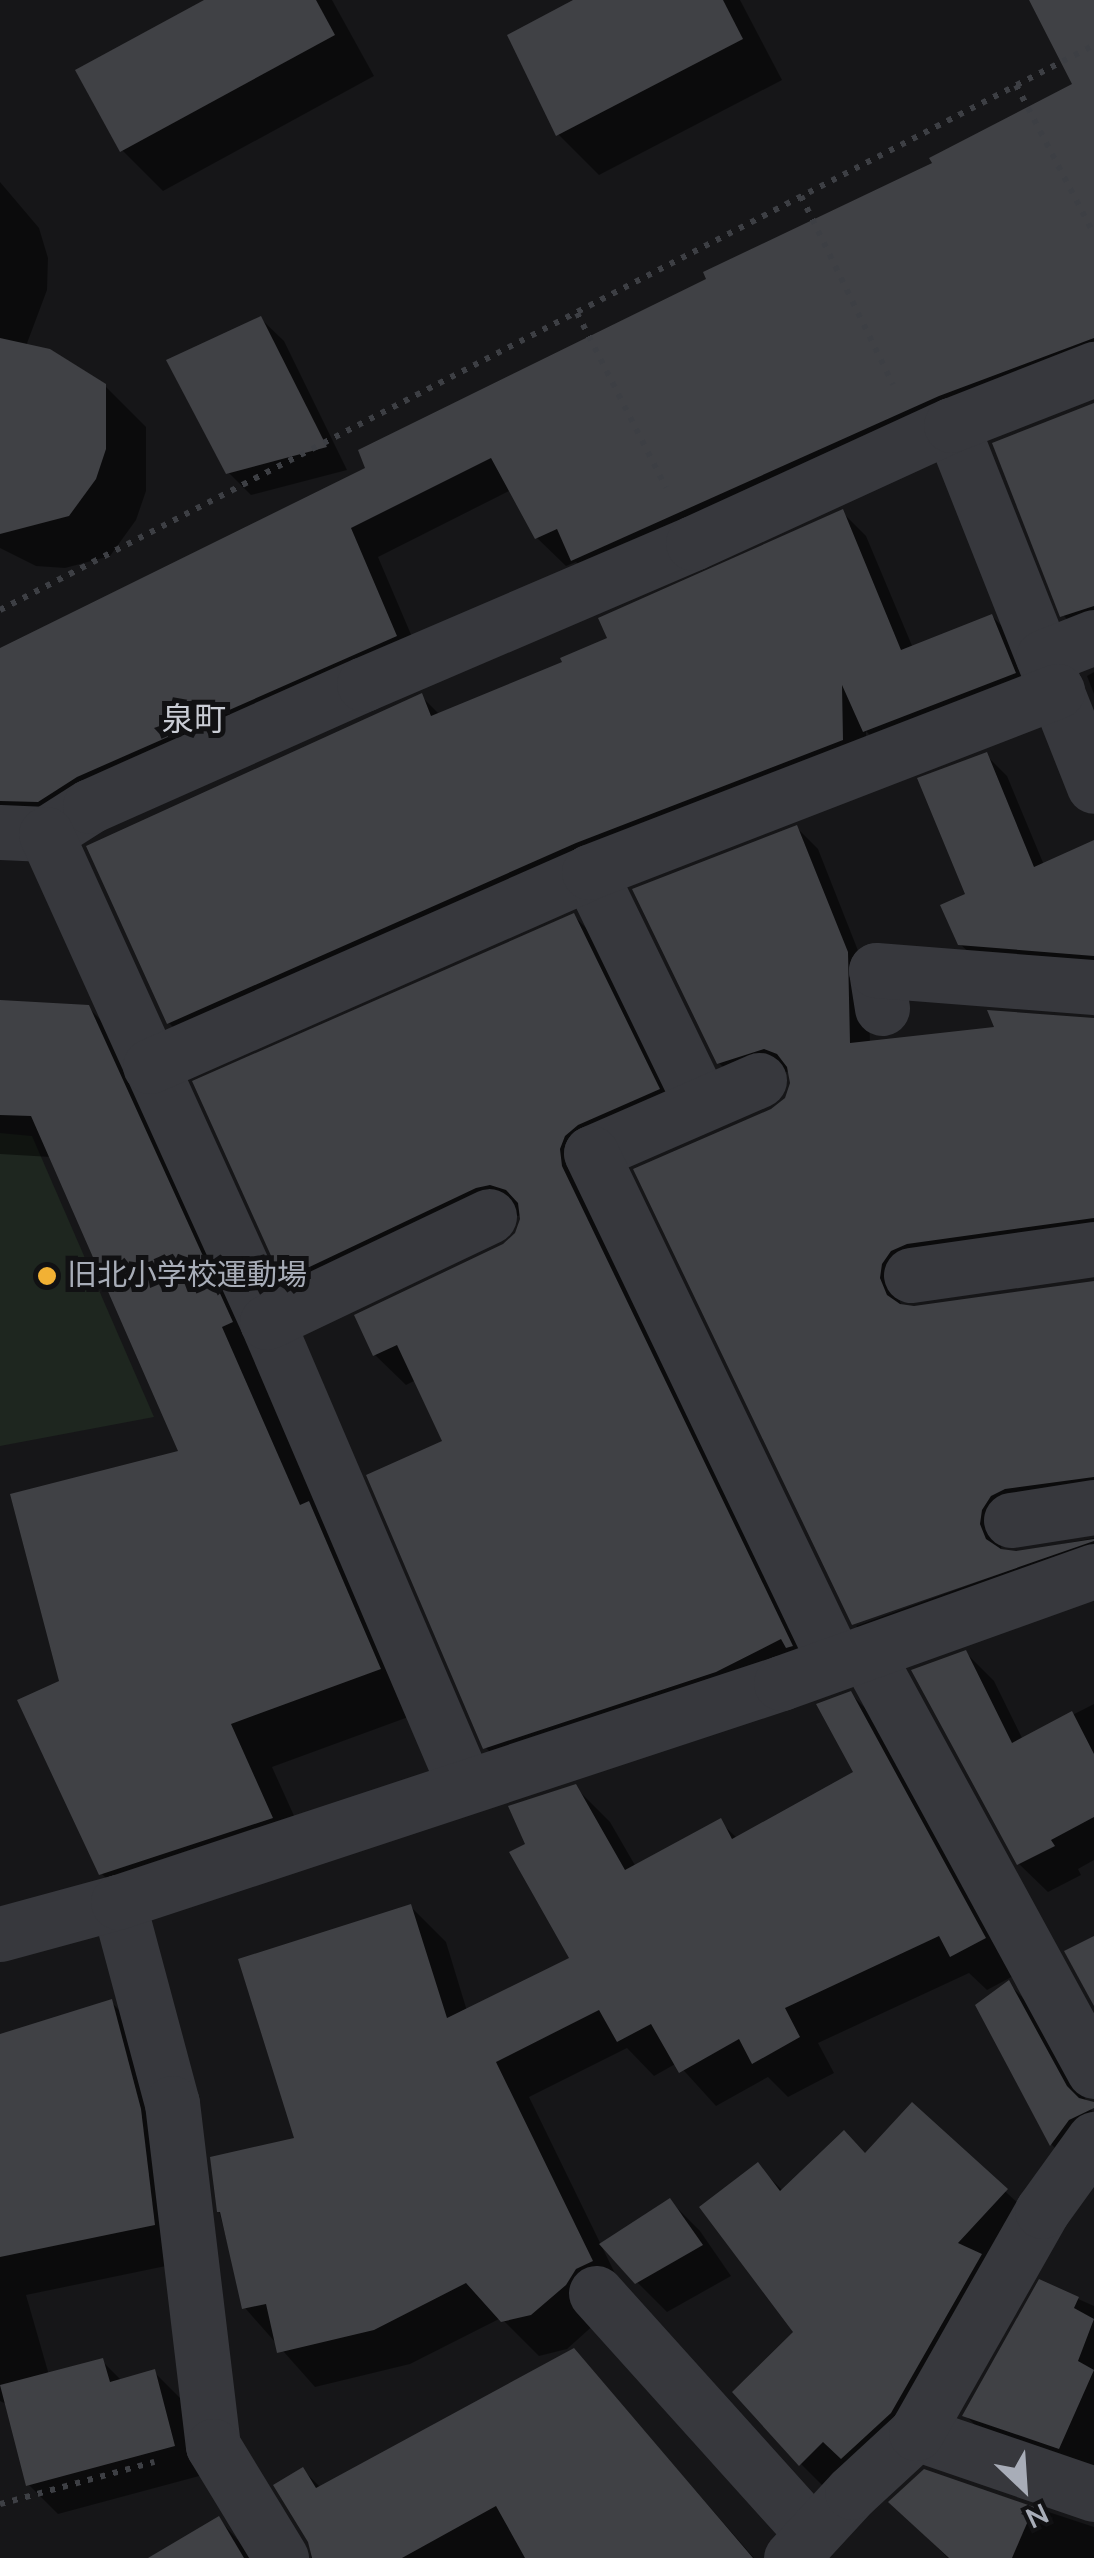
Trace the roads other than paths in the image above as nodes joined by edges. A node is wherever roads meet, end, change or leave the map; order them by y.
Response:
1 (1094, 369) edge
2 (936, 432) junction
3 (1094, 636) edge
4 (1050, 674) junction
5 (1094, 786) edge
6 (23, 833) edge
7 (589, 872) junction
8 (877, 973) dead end
9 (1094, 987) edge
10 (150, 1066) junction
11 (759, 1080) dead end
12 (700, 1103) junction
13 (490, 1216) dead end
14 (1094, 1249) edge
15 (911, 1275) dead end
16 (268, 1322) junction
17 (1094, 1507) edge
18 (1010, 1520) dead end
19 (1094, 1571) edge
20 (851, 1657) junction
21 (464, 1786) junction
22 (118, 1902) junction
23 (0, 1934) edge
24 (1094, 2071) edge
25 (1094, 2139) edge
26 (596, 2293) dead end
27 (916, 2434) junction
28 (1094, 2494) edge
29 (802, 2546) edge
30 (280, 2558) edge

1 - 2 street
2 - 4 street
2 - 6 street
3 - 4 street
4 - 5 street
4 - 7 street
6 - 10 street
7 - 10 street
7 - 12 street
8 - 9 street
10 - 16 street
11 - 12 street
12 - 20 street
13 - 16 street
14 - 15 street
16 - 21 street
17 - 18 street
19 - 20 street
20 - 21 street
20 - 24 street
21 - 22 street
22 - 23 street
22 - 30 street
25 - 27 street
26 - 29 street
27 - 28 street
27 - 29 street

